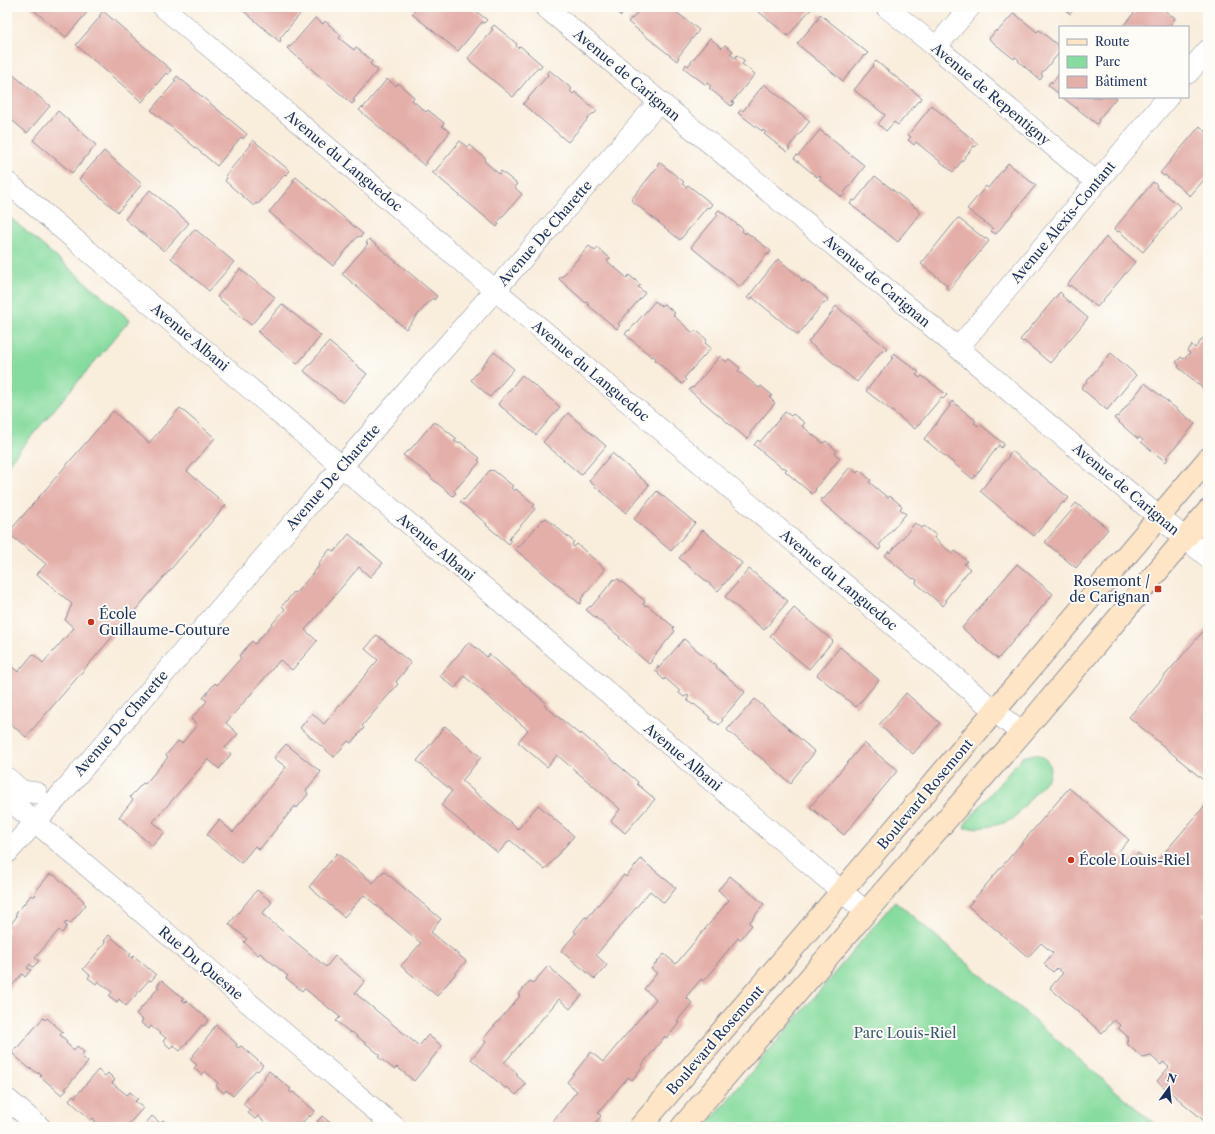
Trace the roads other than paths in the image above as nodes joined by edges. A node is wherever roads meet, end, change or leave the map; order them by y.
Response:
1 (163, 7) edge
2 (544, 7) edge
3 (886, 7) edge
4 (970, 7) edge
5 (936, 48) junction
6 (1208, 50) edge
7 (1189, 72) edge
8 (1167, 98) edge
9 (659, 102) junction
10 (7, 182) edge
11 (1096, 182) junction
12 (495, 290) junction
13 (958, 348) junction
14 (1208, 460) edge
15 (342, 466) junction
16 (1208, 511) edge
17 (1160, 517) junction
18 (1185, 538) junction
19 (1208, 557) edge
20 (995, 712) junction
21 (1021, 734) junction
22 (7, 778) edge
23 (38, 793) dead end
24 (7, 798) edge
25 (35, 822) junction
26 (7, 854) edge
27 (842, 892) junction
28 (866, 912) junction
29 (7, 1099) edge
30 (40, 1127) edge
31 (395, 1127) edge
32 (640, 1127) edge
33 (682, 1127) edge

1 - 12 street, Avenue du Languedoc
2 - 9 street, Avenue de Carignan
3 - 5 street, Avenue de Repentigny
4 - 5 street
5 - 11 street, Avenue de Repentigny
6 - 7 street
8 - 11 street, Avenue Alexis-Contant
9 - 12 street, Avenue De Charette
9 - 13 street, Avenue de Carignan
10 - 15 street, Avenue Albani
11 - 13 street, Avenue Alexis-Contant
12 - 15 street, Avenue De Charette
12 - 20 street, Avenue du Languedoc
13 - 17 street, Avenue de Carignan
14 - 17 main road, Boulevard Rosemont
15 - 25 street, Avenue De Charette
15 - 27 street, Avenue Albani
16 - 18 main road
17 - 18 street, Avenue de Carignan
17 - 20 main road, Boulevard Rosemont
18 - 19 street, Avenue de Carignan
18 - 21 main road
20 - 21 street, Avenue du Languedoc
20 - 27 main road, Boulevard Rosemont
21 - 28 main road
22 - 23 street
24 - 25 street, Rue Du Quesne
25 - 26 street, Avenue De Charette
25 - 31 street, Rue Du Quesne
27 - 28 street, Avenue Albani
27 - 32 main road, Boulevard Rosemont
28 - 33 main road
29 - 30 street

